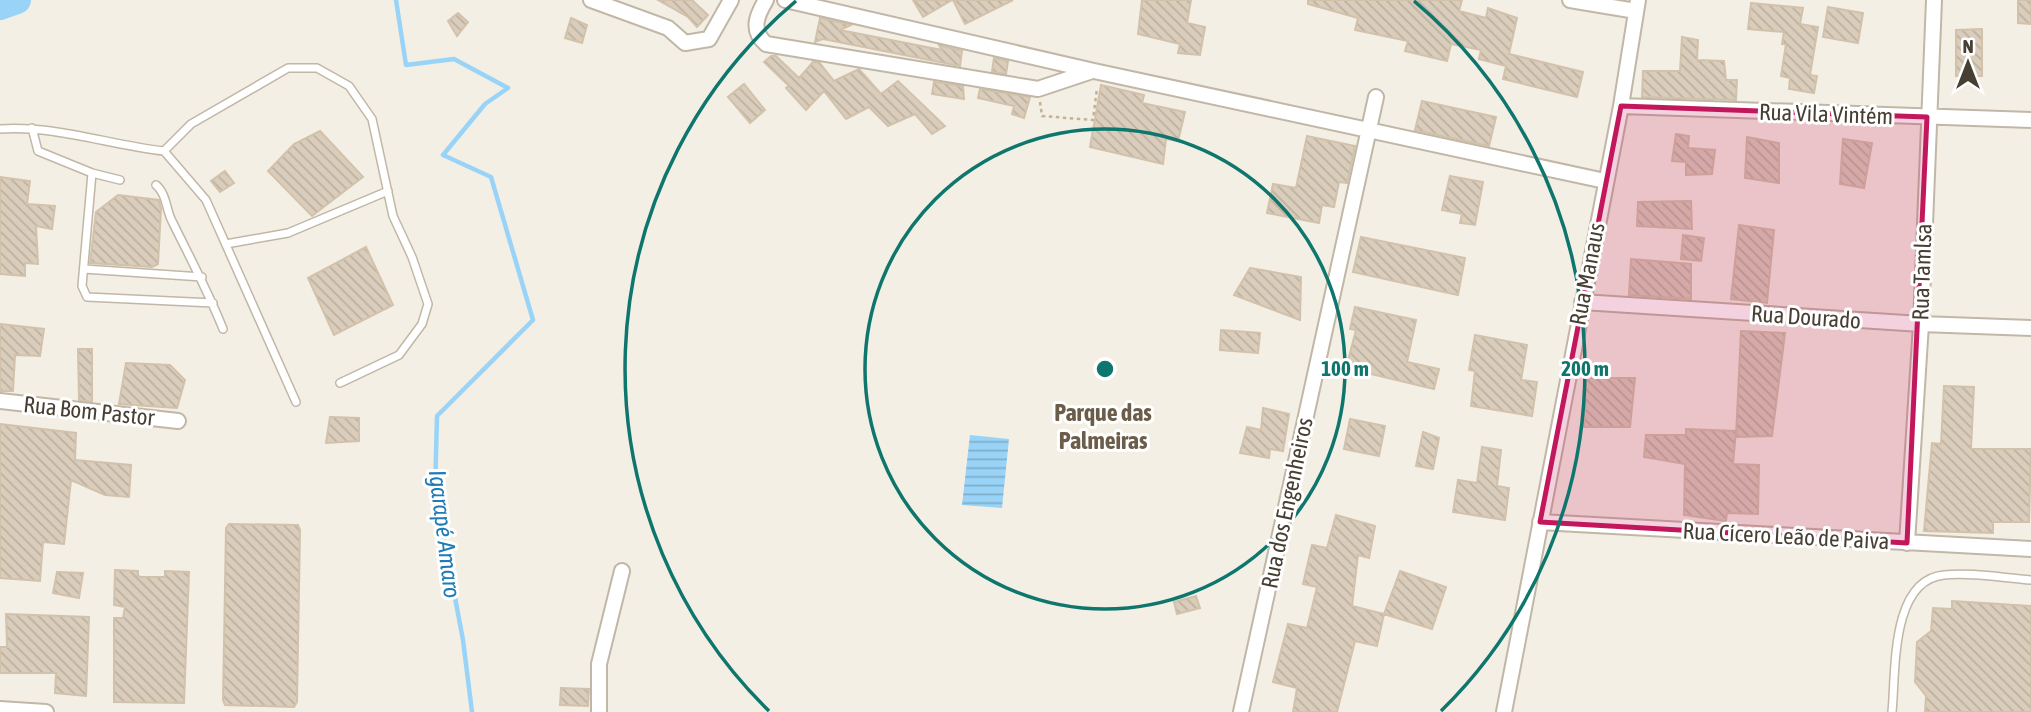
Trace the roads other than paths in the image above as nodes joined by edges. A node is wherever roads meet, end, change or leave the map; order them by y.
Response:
1 (591, 0) edge
2 (731, 0) edge
3 (766, 0) edge
4 (785, 0) edge
5 (1570, 0) edge
6 (1934, 0) edge
7 (1637, 5) edge
8 (1094, 71) junction
9 (1376, 97) dead end
10 (1621, 106) junction
11 (1927, 117) junction
12 (2031, 120) edge
13 (0, 128) edge
14 (32, 128) junction
15 (1368, 131) junction
16 (164, 151) junction
17 (92, 173) junction
18 (120, 180) dead end
19 (1605, 181) junction
20 (156, 185) dead end
21 (387, 191) junction
22 (226, 244) junction
23 (83, 269) junction
24 (202, 277) junction
25 (1582, 302) junction
26 (213, 303) junction
27 (1921, 324) junction
28 (2031, 328) edge
29 (223, 329) dead end
30 (340, 383) dead end
31 (0, 401) edge
32 (296, 402) dead end
33 (178, 421) dead end
34 (1540, 523) junction
35 (1907, 543) junction
36 (2031, 549) edge
37 (622, 571) dead end
38 (2031, 580) edge
39 (0, 709) edge
40 (46, 712) edge
41 (599, 712) edge
42 (1241, 712) edge
43 (1504, 712) edge
44 (1892, 712) edge

1 - 2 street
3 - 8 street
4 - 8 street
5 - 7 street
6 - 11 street, Rua Tamlsa
7 - 10 street, Rua Manaus
8 - 15 street
9 - 15 street, Rua dos Engenheiros
10 - 11 street, Rua Vila Vintém
10 - 19 street, Rua Manaus
11 - 12 street, Rua Vila Vintém
11 - 27 street, Rua Tamlsa
13 - 14 lane
14 - 16 lane
14 - 17 lane
15 - 19 street
15 - 42 street, Rua dos Engenheiros
16 - 21 lane
16 - 22 lane
17 - 18 lane
17 - 23 lane
19 - 25 street, Rua Manaus
20 - 24 lane
21 - 22 lane
21 - 30 lane
22 - 32 lane
23 - 24 lane
23 - 26 lane
24 - 26 lane
25 - 27 street, Rua Dourado
25 - 34 street, Rua Manaus
26 - 29 lane
27 - 28 street, Rua Dourado
27 - 35 street, Rua Tamlsa
31 - 33 street, Rua Bom Pastor
34 - 35 street, Rua Cícero Leão de Paiva
34 - 43 street, Rua Manaus
35 - 36 street, Rua Cícero Leão de Paiva
37 - 41 street
38 - 44 lane
39 - 40 street

